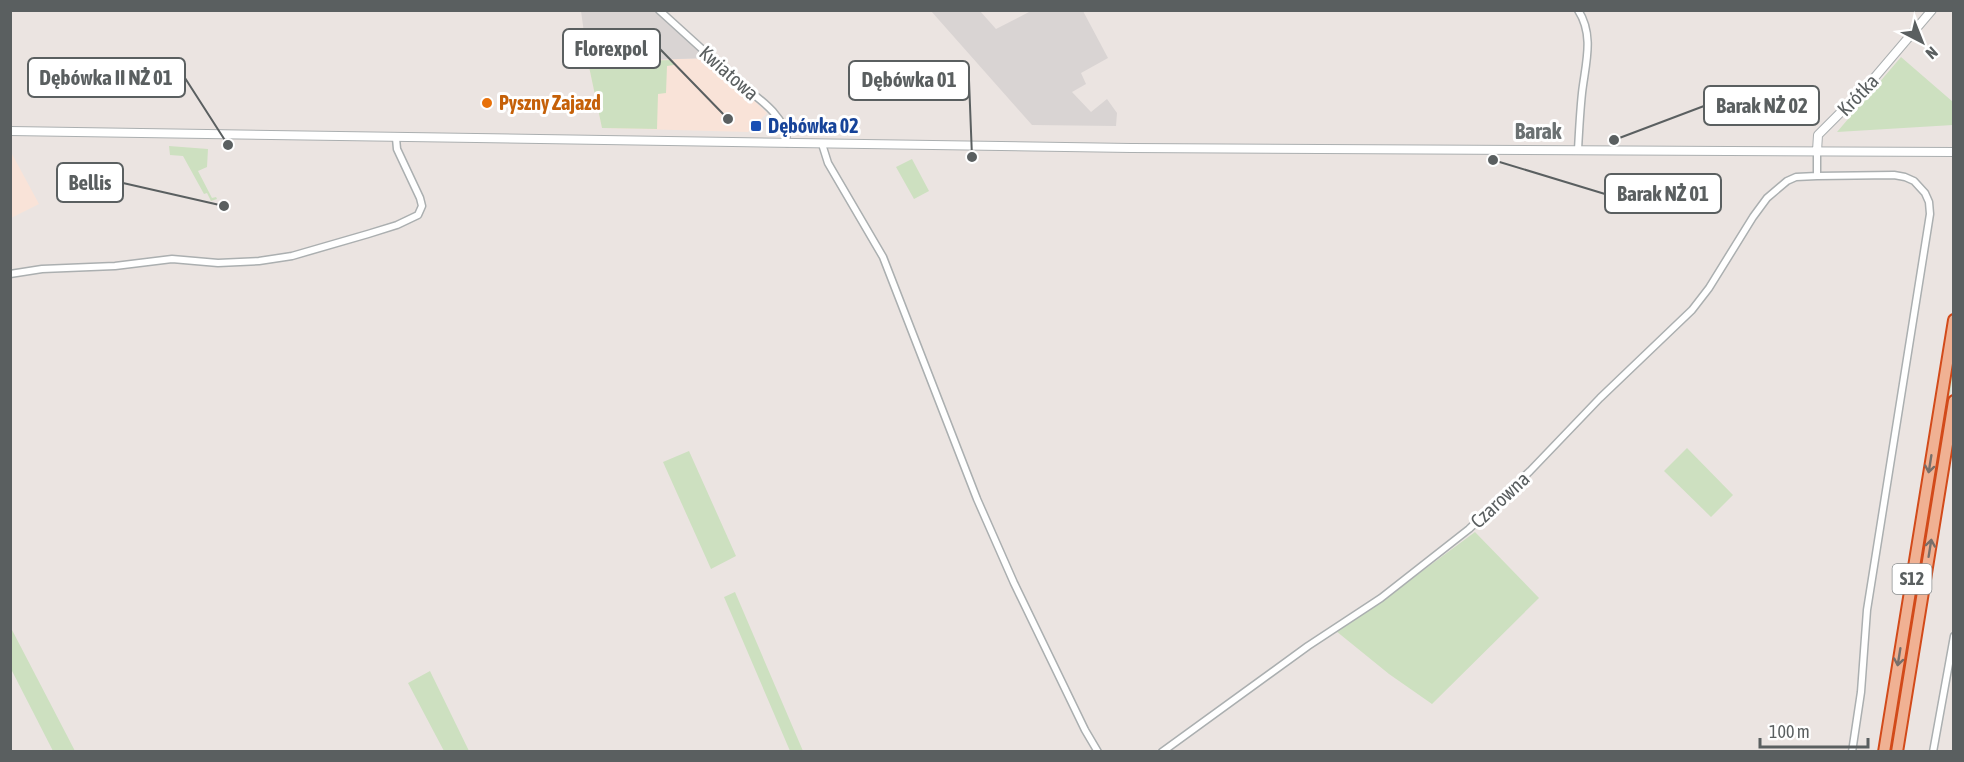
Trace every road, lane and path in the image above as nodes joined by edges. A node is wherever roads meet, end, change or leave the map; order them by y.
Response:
1 (658, 10) edge
2 (1578, 10) edge
3 (1931, 12) edge
4 (10, 131) edge
5 (396, 138) junction
6 (787, 143) junction
7 (822, 144) junction
8 (1578, 150) junction
9 (1817, 151) junction
10 (1953, 152) edge
11 (1817, 176) junction
12 (10, 274) edge
13 (1953, 320) edge
14 (1953, 401) edge
15 (1953, 636) edge
16 (1098, 752) edge
17 (1162, 752) edge
18 (1852, 752) edge
19 (1884, 752) edge
20 (1897, 752) edge
21 (1933, 752) edge

1 - 6 street, Kwiatowa
2 - 8 street
3 - 9 street, Krótka
4 - 5 street
5 - 6 street
5 - 12 street
6 - 7 street
7 - 8 street
7 - 16 street
8 - 9 street
9 - 10 street
9 - 11 street
11 - 17 street, Czarowna
11 - 18 street
13 -> 19 highway, S12
20 -> 14 highway, S12
15 - 21 street

